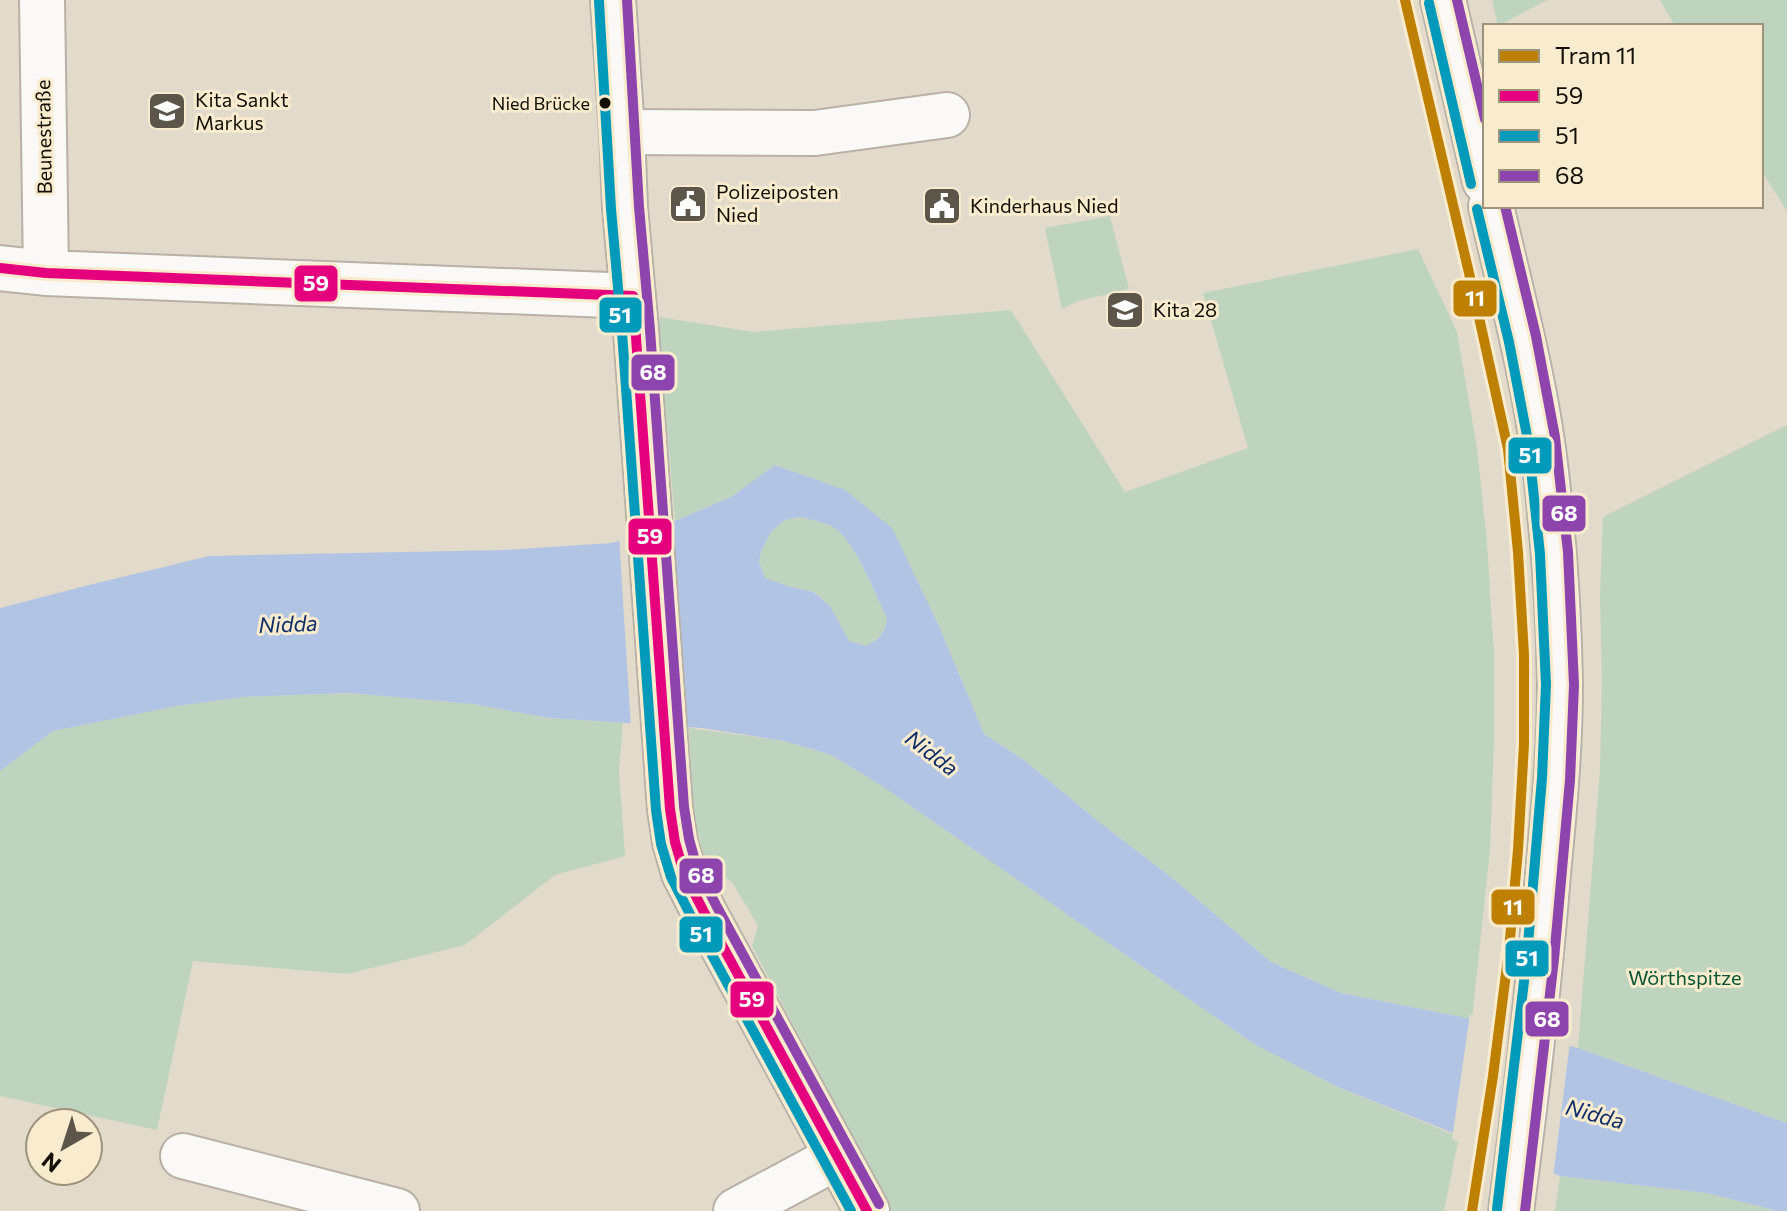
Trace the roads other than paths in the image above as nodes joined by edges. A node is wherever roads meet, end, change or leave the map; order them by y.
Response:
1 (42, 0) edge
2 (613, 0) edge
3 (1443, 0) edge
4 (947, 115) dead end
5 (622, 132) junction
6 (1483, 172) edge
7 (1491, 208) edge
8 (0, 268) edge
9 (46, 273) junction
10 (635, 314) junction
11 (183, 1156) dead end
12 (837, 1157) junction
13 (397, 1211) edge
14 (736, 1211) edge
15 (867, 1211) edge
16 (1511, 1211) edge

1 - 9 main road, Beunestraße
2 - 5 main road
3 - 6 main road
4 - 5 main road
5 - 10 main road
7 - 16 main road
8 - 9 main road
9 - 10 main road
10 - 12 main road
11 - 13 main road
12 - 14 main road
12 - 15 main road

